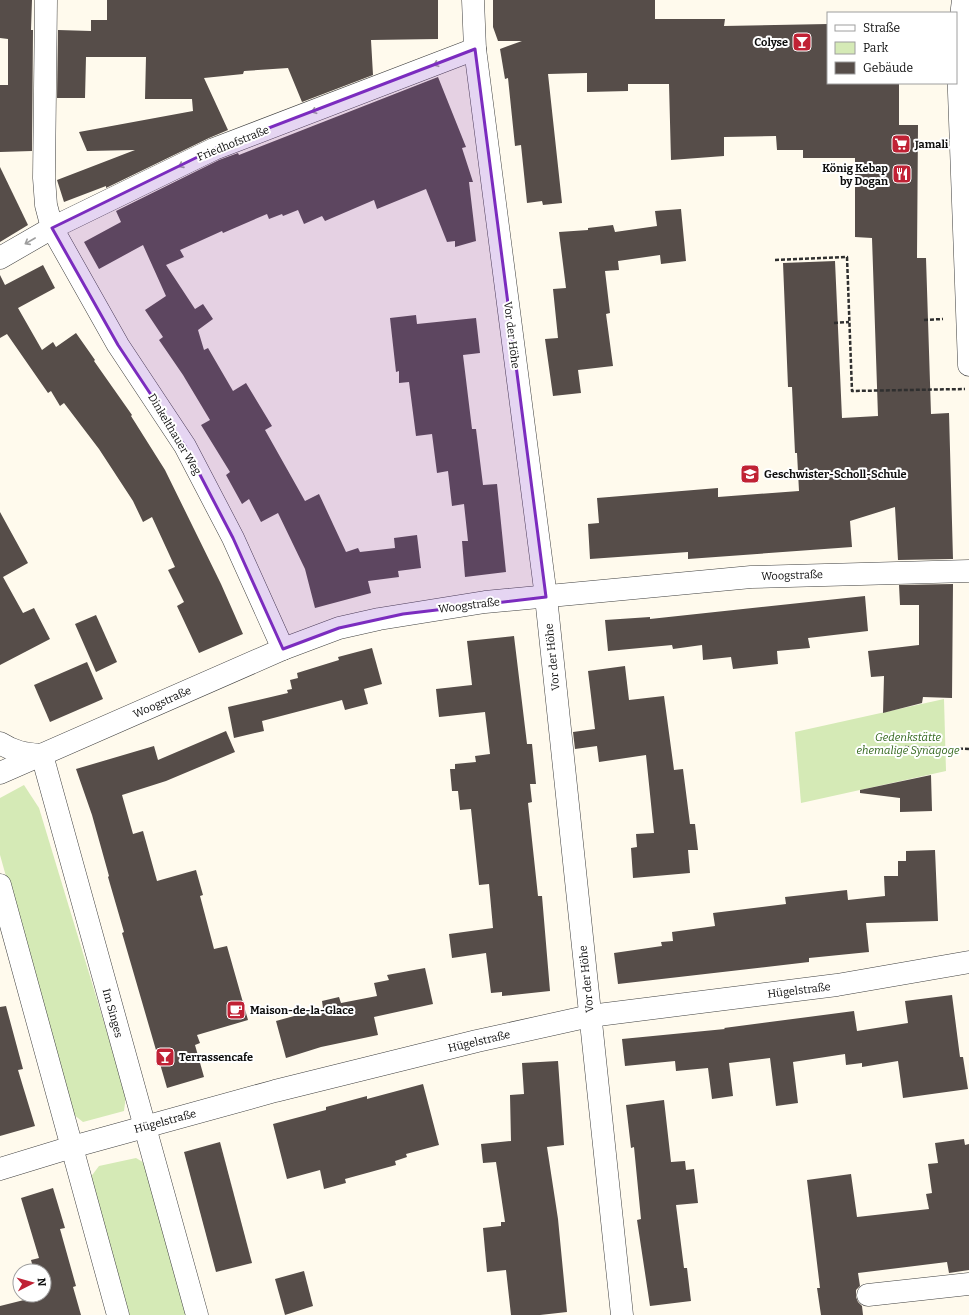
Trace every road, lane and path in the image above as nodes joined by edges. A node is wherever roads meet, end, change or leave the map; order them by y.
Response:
1 (46, 0) edge
2 (473, 0) edge
3 (963, 0) edge
4 (475, 49) junction
5 (52, 228) junction
6 (0, 258) edge
7 (775, 260) dead end
8 (849, 322) junction
9 (834, 323) dead end
10 (969, 365) edge
11 (969, 389) edge
12 (969, 571) edge
13 (546, 597) junction
14 (283, 649) junction
15 (0, 743) edge
16 (905, 747) dead end
17 (969, 749) edge
18 (42, 755) junction
19 (0, 772) edge
20 (0, 885) edge
21 (969, 962) edge
22 (590, 1016) junction
23 (145, 1126) junction
24 (72, 1147) junction
25 (0, 1169) edge
26 (969, 1284) edge
27 (868, 1295) dead end
28 (118, 1315) edge
29 (197, 1315) edge
30 (622, 1315) edge

1 - 5 street, Dinkelthauer Weg
2 - 4 street, Vor der Höhe
3 - 10 street
4 -> 5 street, Friedhofstraße
4 - 13 street, Vor der Höhe
5 -> 6 street, Friedhofstraße
5 - 14 street, Dinkelthauer Weg
7 - 8 path
8 - 9 path
8 - 11 path
12 - 13 street, Woogstraße
13 - 14 street, Woogstraße
13 - 22 street, Vor der Höhe
14 - 18 street, Woogstraße
15 - 18 street
16 - 17 path
18 - 19 street, Woogstraße
18 - 23 street, Im Singes
20 - 24 street
21 - 22 street, Hügelstraße
22 - 23 street, Hügelstraße
22 - 30 street, Vor der Höhe
23 - 24 street, Hügelstraße
23 - 29 street, Im Singes
24 - 25 street, Hügelstraße
24 - 28 street
26 - 27 street

